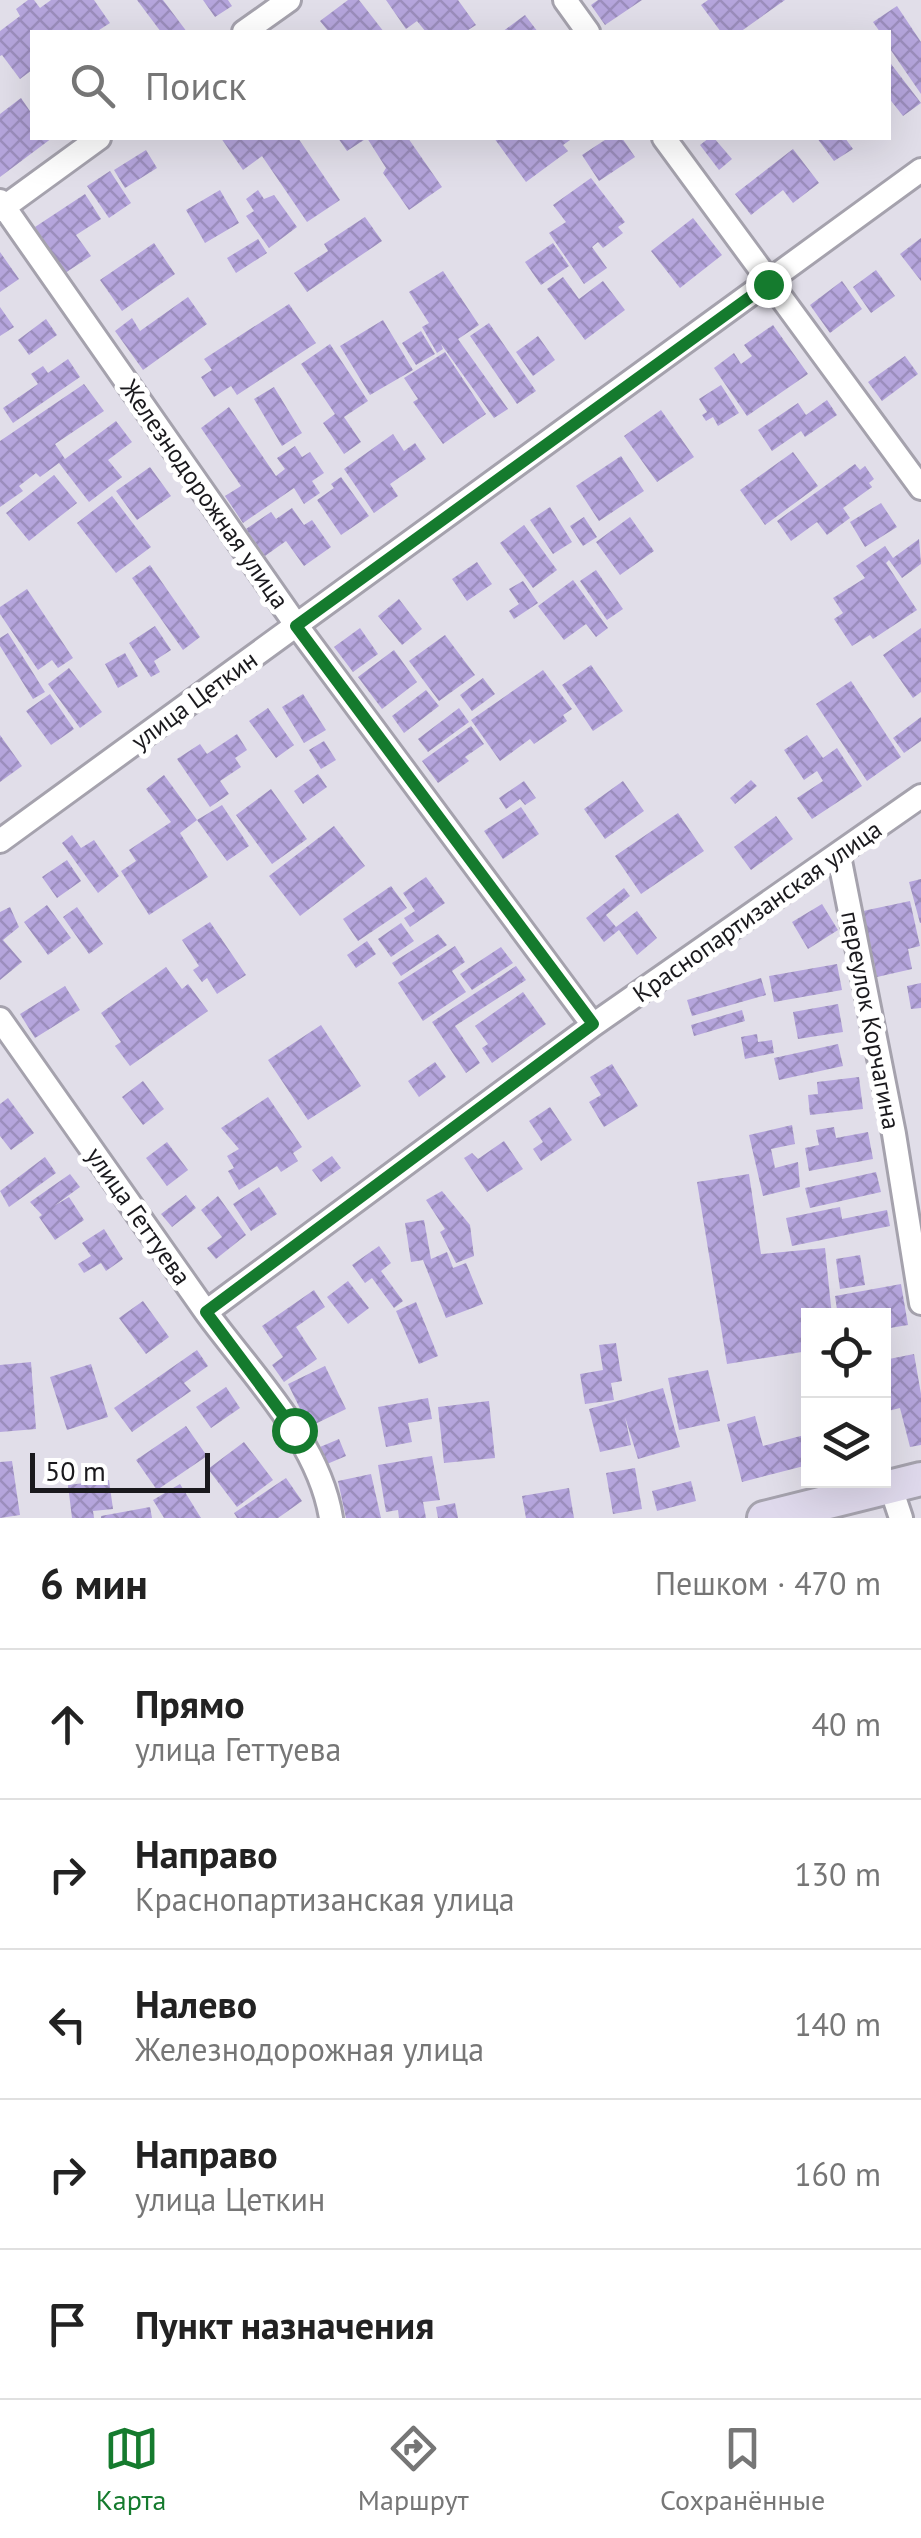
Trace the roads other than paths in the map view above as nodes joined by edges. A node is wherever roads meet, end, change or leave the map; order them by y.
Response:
1 (289, 0) edge
2 (565, 0) edge
3 (247, 30) edge
4 (587, 30) edge
5 (96, 140) edge
6 (665, 140) edge
7 (921, 170) edge
8 (1, 206) edge
9 (768, 284) junction
10 (921, 488) edge
11 (296, 626) junction
12 (921, 796) edge
13 (0, 842) edge
14 (838, 856) junction
15 (0, 1020) edge
16 (593, 1024) junction
17 (921, 1302) edge
18 (206, 1312) junction
19 (904, 1495) edge
20 (332, 1518) edge
21 (764, 1518) edge

1 - 3 street
2 - 4 street
5 - 8 street
6 - 9 street
7 - 9 street, улица Цеткин
8 - 11 street, Железнодорожная улица
9 - 10 street
9 - 11 street, улица Цеткин
11 - 13 street, улица Цеткин
11 - 16 street, Железнодорожная улица
12 - 14 street, Краснопартизанская улица
14 - 16 street, Краснопартизанская улица
14 - 17 street, переулок Корчагина
15 - 18 street, улица Геттуева
16 - 18 street, Краснопартизанская улица
18 - 20 street, улица Геттуева
19 - 21 street

